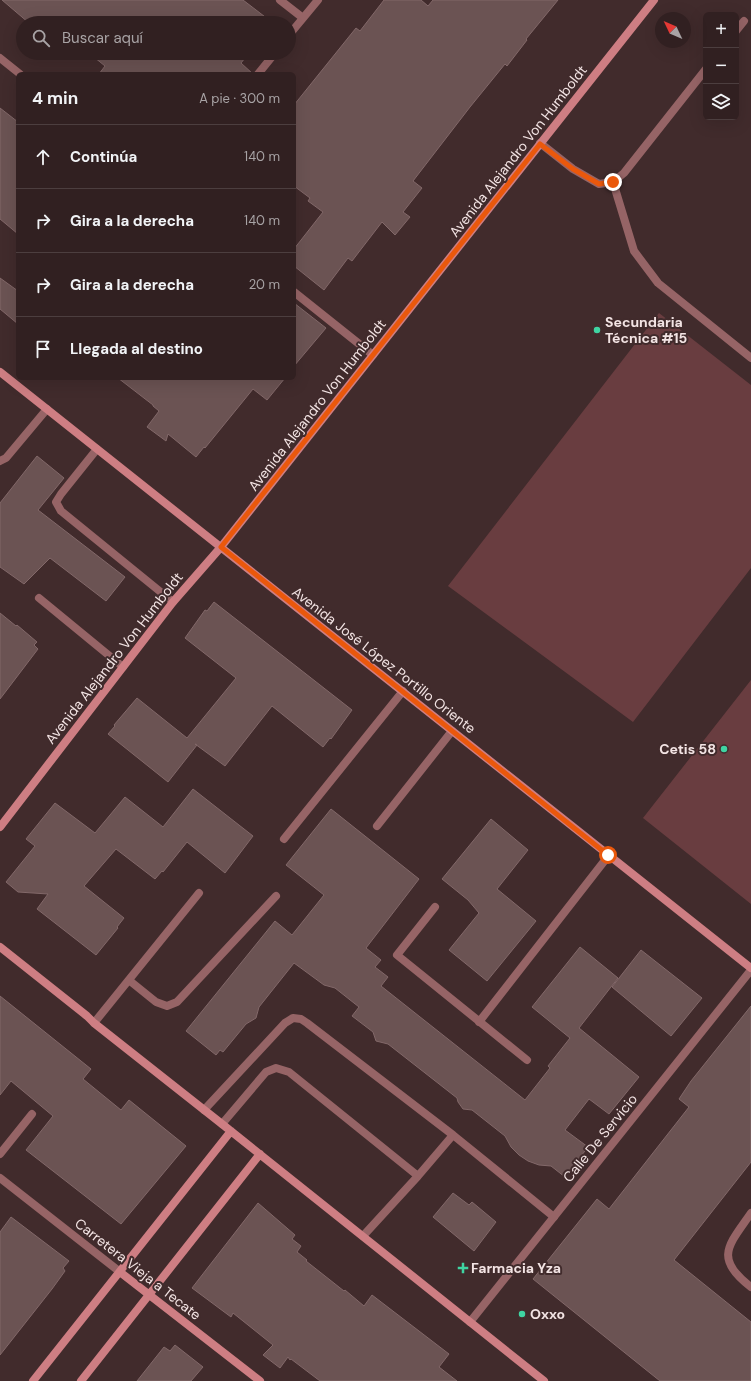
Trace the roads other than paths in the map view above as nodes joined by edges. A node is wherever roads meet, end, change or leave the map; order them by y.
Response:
1 (280, 0) edge
2 (318, 0) edge
3 (654, 0) edge
4 (303, 18) junction
5 (744, 21) dead end
6 (296, 26) edge
7 (739, 27) edge
8 (0, 58) edge
9 (269, 60) edge
10 (18, 72) edge
11 (260, 72) edge
12 (703, 73) edge
13 (540, 144) junction
14 (613, 182) junction
15 (296, 294) edge
16 (373, 355) junction
17 (751, 358) edge
18 (0, 372) edge
19 (46, 409) junction
20 (97, 449) junction
21 (0, 461) edge
22 (221, 547) junction
23 (39, 598) dead end
24 (173, 602) junction
25 (123, 667) junction
26 (403, 691) junction
27 (452, 730) junction
28 (377, 826) dead end
29 (0, 827) edge
30 (284, 839) dead end
31 (608, 855) junction
32 (199, 893) dead end
33 (276, 896) dead end
34 (435, 906) dead end
35 (0, 947) edge
36 (751, 969) edge
37 (130, 981) junction
38 (479, 1022) junction
39 (94, 1023) junction
40 (527, 1060) dead end
41 (204, 1110) junction
42 (32, 1114) dead end
43 (222, 1124) junction
44 (231, 1131) junction
45 (453, 1135) junction
46 (0, 1154) edge
47 (260, 1154) junction
48 (418, 1176) junction
49 (0, 1178) edge
50 (751, 1213) edge
51 (554, 1217) junction
52 (363, 1236) junction
53 (120, 1272) junction
54 (751, 1287) edge
55 (148, 1295) junction
56 (470, 1322) junction
57 (33, 1381) edge
58 (81, 1381) edge
59 (260, 1381) edge
60 (544, 1381) edge

1 - 4 street
2 - 4 street
3 - 13 street, Avenida Alejandro Von Humboldt
4 - 6 street
5 - 7 street
8 - 10 street
9 - 11 street
12 - 14 street
13 - 14 street
13 - 16 street, Avenida Alejandro Von Humboldt
14 - 17 street
15 - 16 street
16 - 22 street, Avenida Alejandro Von Humboldt
18 - 19 street, Avenida José López Portillo Oriente
19 - 20 street, Avenida José López Portillo Oriente
19 - 21 street
20 - 22 street, Avenida José López Portillo Oriente
20 - 24 street
22 - 24 street, Avenida Alejandro Von Humboldt
22 - 26 street, Avenida José López Portillo Oriente
23 - 25 street
24 - 25 street, Avenida Alejandro Von Humboldt
25 - 29 street, Avenida Alejandro Von Humboldt
26 - 27 street, Avenida José López Portillo Oriente
26 - 30 street
27 - 28 street
27 - 31 street, Avenida José López Portillo Oriente
31 - 36 street, Avenida José López Portillo Oriente
31 - 38 street
32 - 37 street
33 - 37 street
34 - 38 street
35 - 39 street
36 - 51 street, Calle De Servicio
37 - 39 street
38 - 40 street
39 - 41 street
41 - 43 street
41 - 45 street
42 - 46 street
43 - 44 street
43 - 48 street
44 - 47 street
44 - 53 street
45 - 48 street
45 - 51 street
47 - 52 street
47 - 55 street
48 - 52 street
49 - 53 street, Carretera Vieja a Tecate
50 - 54 street
51 - 56 street, Calle De Servicio
52 - 56 street
53 - 55 street, Carretera Vieja a Tecate
53 - 57 street
55 - 58 street
55 - 59 street, Carretera Vieja a Tecate
56 - 60 street

